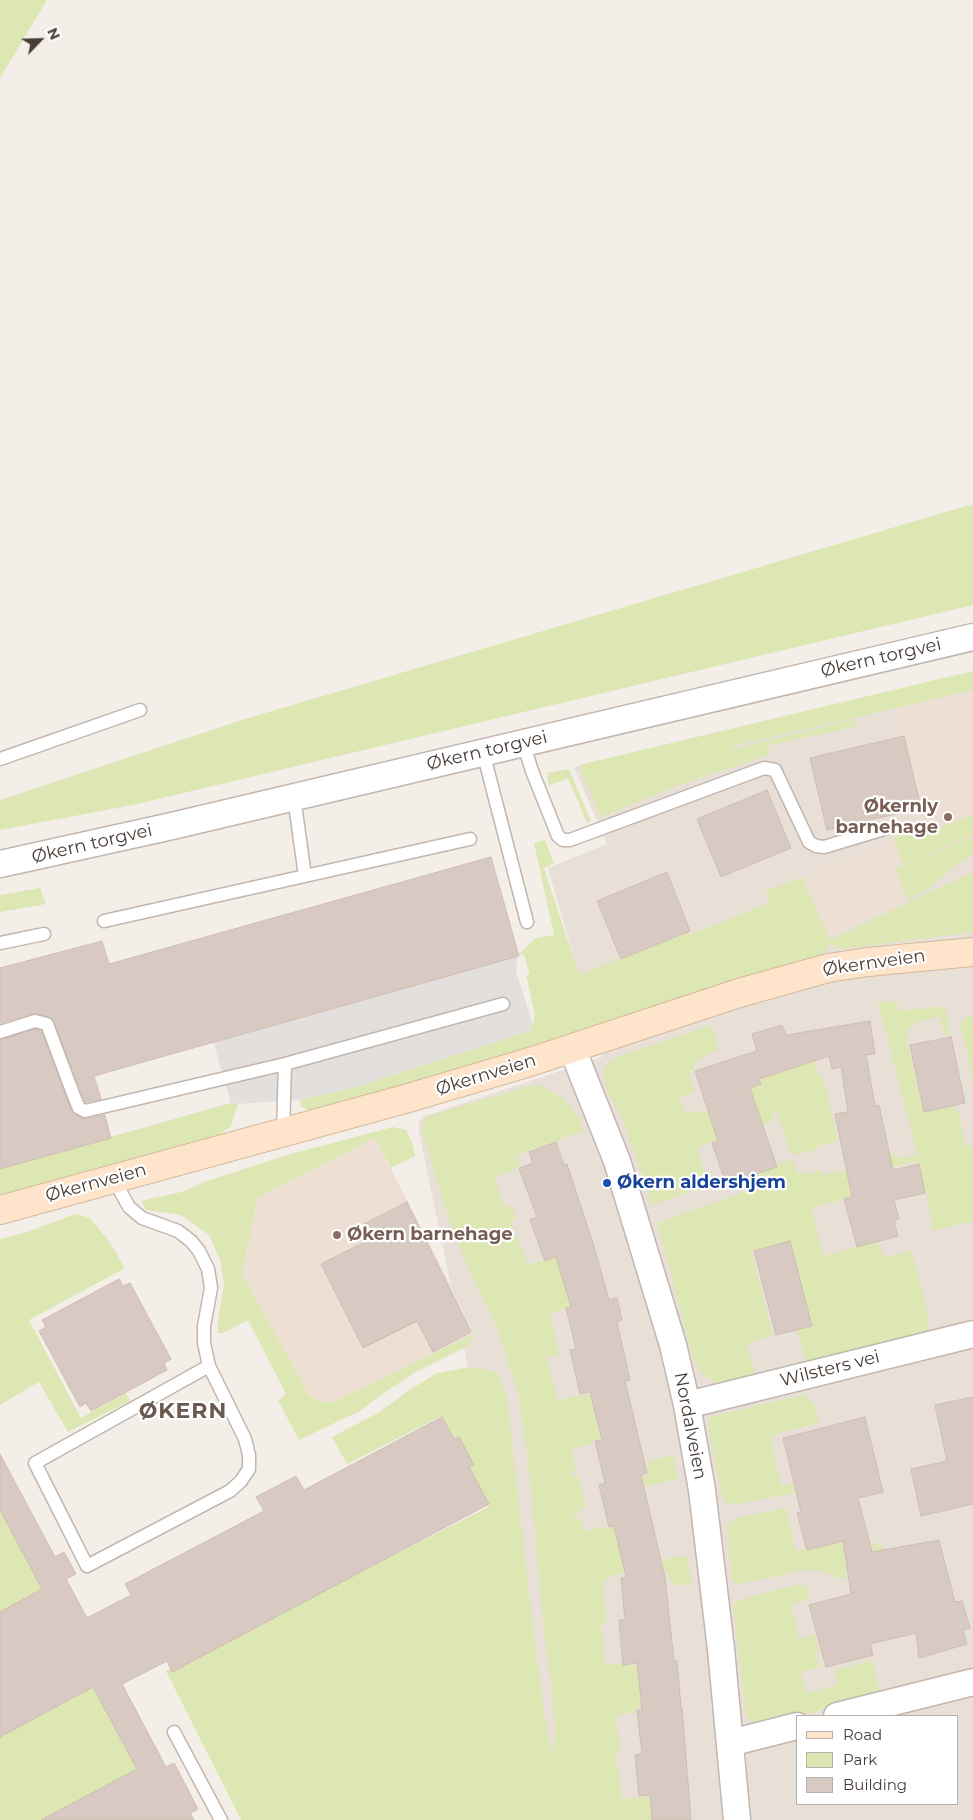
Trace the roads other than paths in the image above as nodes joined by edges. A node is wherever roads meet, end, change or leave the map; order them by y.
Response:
1 (973, 637) edge
2 (140, 710) dead end
3 (524, 742) junction
4 (483, 752) junction
5 (0, 759) edge
6 (294, 797) junction
7 (884, 829) dead end
8 (470, 839) dead end
9 (0, 864) edge
10 (305, 876) junction
11 (104, 921) dead end
12 (527, 922) dead end
13 (44, 934) dead end
14 (0, 943) edge
15 (973, 952) edge
16 (503, 1004) dead end
17 (0, 1032) edge
18 (572, 1048) junction
19 (285, 1064) junction
20 (283, 1132) junction
21 (113, 1178) junction
22 (0, 1210) edge
23 (973, 1334) edge
24 (210, 1366) junction
25 (687, 1405) junction
26 (973, 1682) edge
27 (841, 1715) edge
28 (796, 1726) edge
29 (174, 1732) dead end
30 (730, 1743) junction
31 (220, 1820) edge
32 (737, 1820) edge

1 - 3 street, Økern torgvei
2 - 5 lane
3 - 4 street, Økern torgvei
3 - 7 lane
4 - 6 street, Økern torgvei
4 - 12 lane
6 - 9 street, Økern torgvei
6 - 10 lane
8 - 10 lane
10 - 11 lane
13 - 14 lane
15 - 18 street, Økernveien
16 - 19 lane
17 - 19 lane
18 - 20 street, Økernveien
18 - 25 street, Nordalveien
19 - 20 lane
20 - 21 street, Økernveien
21 - 22 street, Økernveien
21 - 24 lane
23 - 25 street, Wilsters vei
24 - 24 lane
25 - 30 street, Nordalveien
26 - 27 street
28 - 30 street
29 - 31 lane
30 - 32 street, Nordalveien

